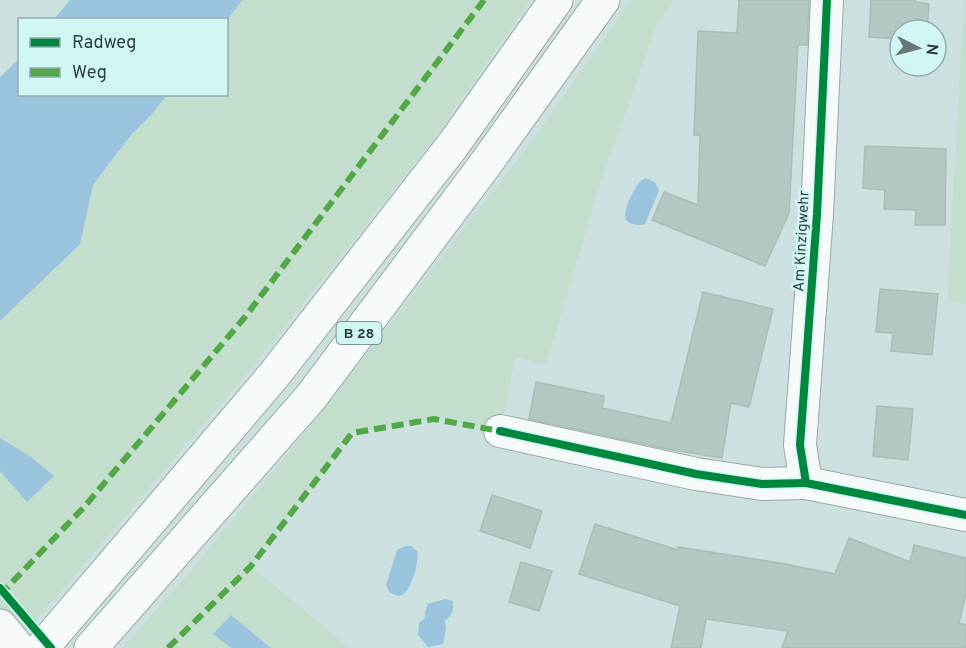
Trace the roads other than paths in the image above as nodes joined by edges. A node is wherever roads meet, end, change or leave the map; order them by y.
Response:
1 (556, 0) edge
2 (603, 0) edge
3 (827, 0) edge
4 (500, 431) dead end
5 (806, 483) junction
6 (966, 515) edge
7 (0, 626) edge
8 (18, 648) edge
9 (42, 648) edge
10 (91, 648) edge

1 - 9 main road, B 28
2 - 10 main road, B 28
3 - 5 street, Am Kinzigwehr
4 - 5 street
5 - 6 street
7 - 8 main road

